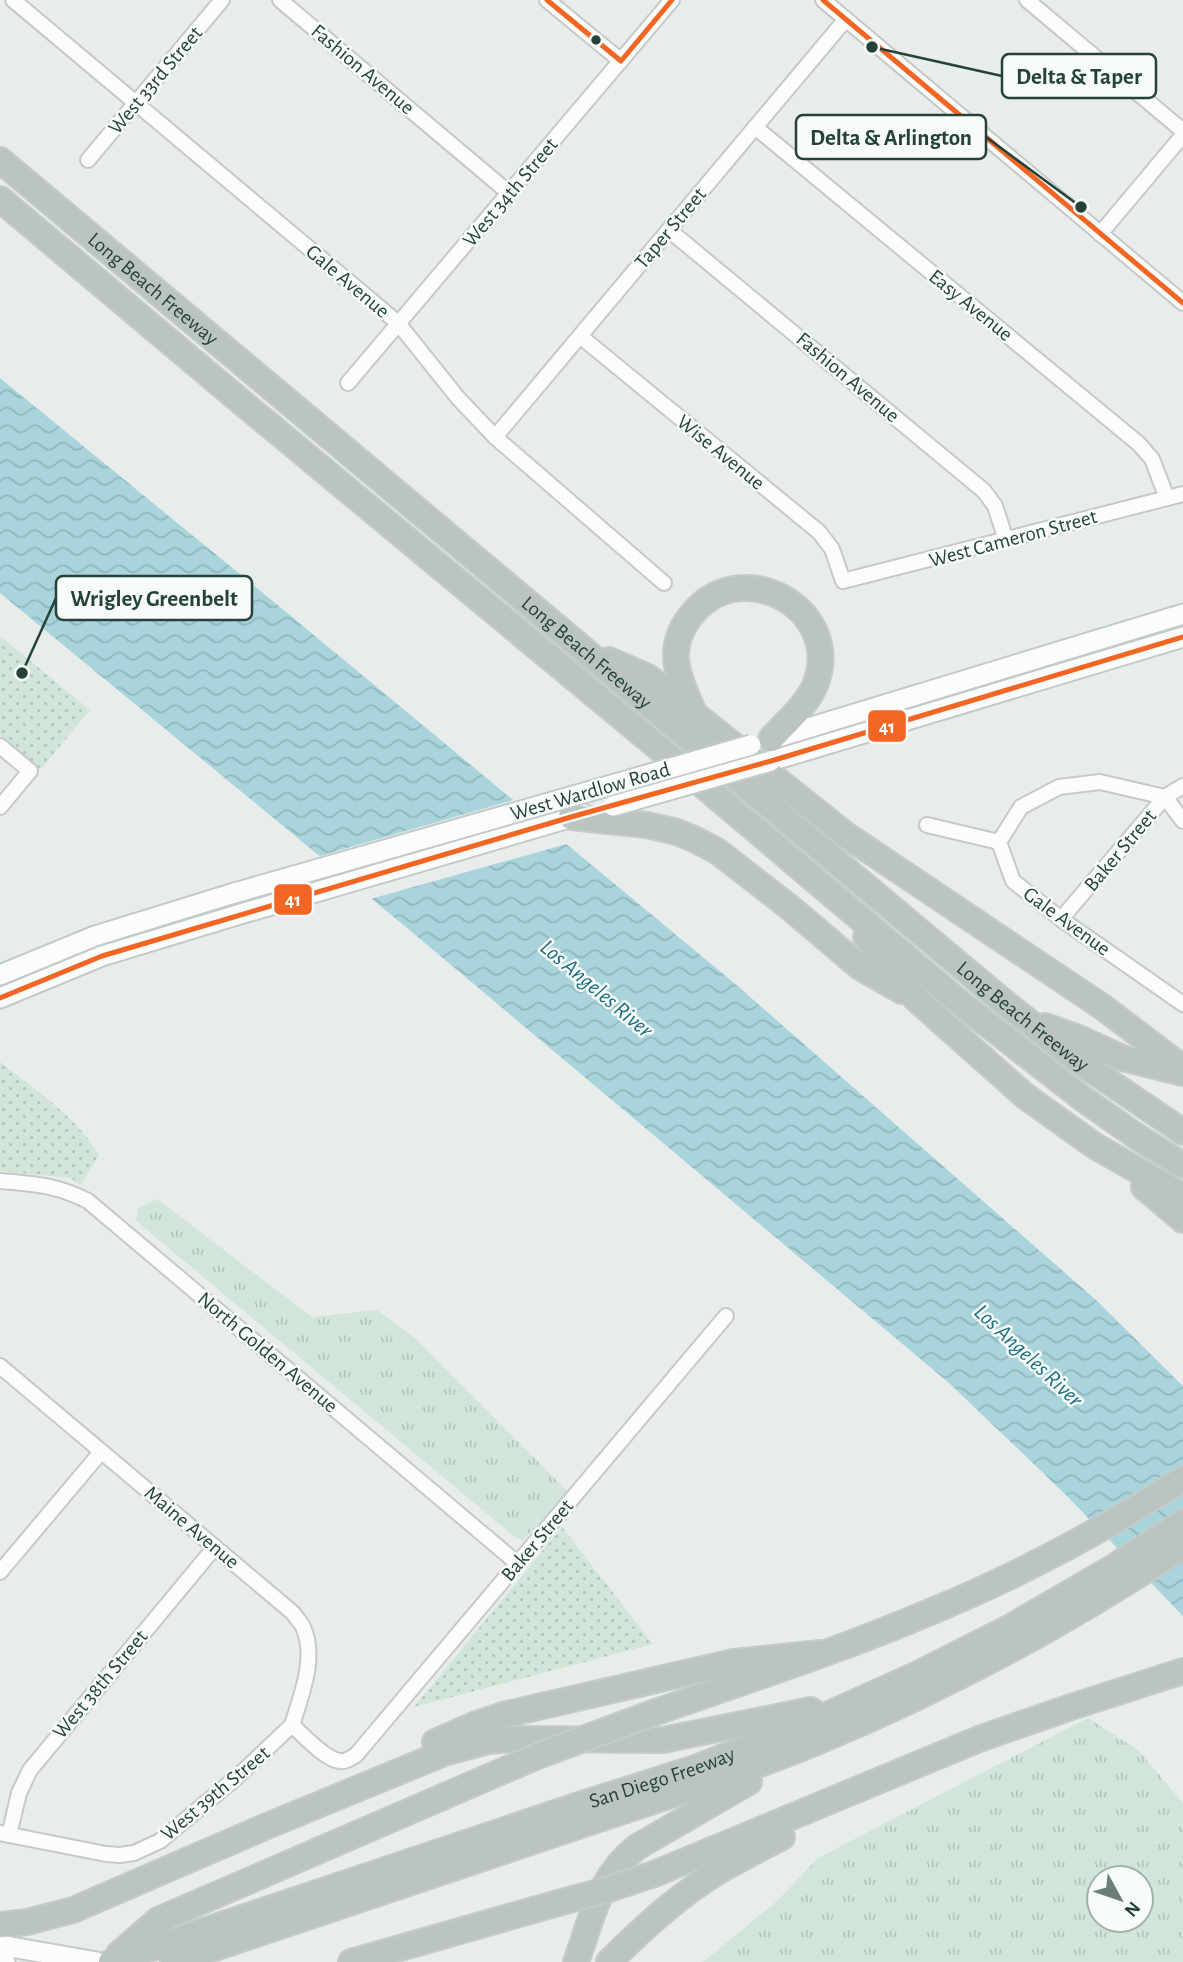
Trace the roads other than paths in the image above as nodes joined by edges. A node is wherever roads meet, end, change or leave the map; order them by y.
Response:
1 (13, 0) edge
2 (222, 0) edge
3 (280, 0) edge
4 (547, 0) edge
5 (672, 0) edge
6 (822, 0) edge
7 (1027, 0) edge
8 (846, 19) junction
9 (621, 61) junction
10 (136, 103) junction
11 (755, 127) junction
12 (1183, 133) edge
13 (0, 160) edge
14 (88, 160) dead end
15 (509, 193) junction
16 (0, 199) edge
17 (669, 230) junction
18 (1100, 234) junction
19 (1183, 303) edge
20 (398, 323) junction
21 (580, 336) junction
22 (348, 383) dead end
23 (495, 438) junction
24 (1183, 494) edge
25 (1167, 498) junction
26 (1006, 540) junction
27 (843, 581) joint
28 (664, 583) dead end
29 (1183, 614) edge
30 (1183, 637) edge
31 (585, 650) junction
32 (693, 712) junction
33 (0, 746) edge
34 (764, 748) junction
35 (1183, 786) edge
36 (1165, 797) junction
37 (0, 807) edge
38 (571, 817) junction
39 (1183, 821) edge
40 (926, 825) dead end
41 (999, 842) junction
42 (831, 893) junction
43 (1061, 919) junction
44 (0, 975) edge
45 (0, 998) edge
46 (916, 999) junction
47 (1183, 1004) edge
48 (1030, 1021) junction
49 (1183, 1071) edge
50 (1183, 1132) edge
51 (1095, 1146) junction
52 (1183, 1165) edge
53 (0, 1181) edge
54 (1183, 1196) edge
55 (1183, 1220) edge
56 (726, 1316) dead end
57 (0, 1366) edge
58 (101, 1452) junction
59 (1183, 1479) edge
60 (1183, 1522) edge
61 (1183, 1537) edge
62 (1183, 1546) edge
63 (215, 1547) junction
64 (1183, 1562) edge
65 (517, 1563) junction
66 (0, 1572) edge
67 (1024, 1638) junction
68 (821, 1653) junction
69 (1183, 1671) edge
70 (864, 1700) junction
71 (292, 1725) junction
72 (749, 1782) junction
73 (846, 1794) junction
74 (267, 1826) junction
75 (4, 1834) edge
76 (0, 1926) edge
77 (233, 1938) junction
78 (0, 1945) edge
79 (0, 1961) edge
80 (5, 1962) edge
81 (97, 1962) edge
82 (111, 1962) edge
83 (144, 1962) edge
84 (173, 1962) edge
85 (219, 1962) edge
86 (351, 1962) edge
87 (576, 1962) edge
88 (609, 1962) edge

1 - 10 street, Gale Avenue
2 - 10 street, West 33rd Street
3 - 15 street, Fashion Avenue
4 - 9 street
5 - 9 street, West 34th Street
6 - 8 street
7 - 12 street
8 - 11 street, Taper Street
8 - 18 street
9 - 15 street, West 34th Street
10 - 14 street, West 33rd Street
10 - 20 street, Gale Avenue
11 - 17 street, Taper Street
11 - 25 street, Easy Avenue
12 - 18 street
13 - 31 highway, Long Beach Freeway
15 - 20 street, West 34th Street
16 - 42 highway, Long Beach Freeway
17 - 21 street, Taper Street
17 - 26 street, Fashion Avenue
18 - 19 street
20 - 22 street, West 34th Street
20 - 23 street, Gale Avenue
21 - 23 street, Taper Street
21 - 27 street, Wise Avenue
23 - 28 street, Gale Avenue
24 - 25 street, West Cameron Street
25 - 26 street, West Cameron Street
26 - 27 street, West Cameron Street
29 - 34 main road, West Wardlow Road
30 - 34 main road, West Wardlow Road
31 - 32 highway
31 - 48 highway, Long Beach Freeway
32 - 34 highway
32 - 49 highway
33 - 37 street
34 - 38 main road, West Wardlow Road, bridge
34 - 44 main road, West Wardlow Road, bridge
35 - 36 street, Baker Street
36 - 39 street
36 - 41 street
36 - 43 street, Baker Street
38 - 45 main road, West Wardlow Road
38 - 46 highway
40 - 41 street
41 - 43 street, Gale Avenue
42 - 46 highway
42 - 52 highway, Long Beach Freeway
43 - 47 street, Gale Avenue
46 - 51 highway
48 - 49 highway
48 - 50 highway, Long Beach Freeway
51 - 54 highway
51 - 55 highway
53 - 65 street, North Golden Avenue
56 - 65 street, Baker Street
57 - 58 street, Maine Avenue
58 - 63 street, Maine Avenue
58 - 66 street
59 - 68 highway
60 - 67 highway, San Diego Freeway
61 - 67 highway
62 - 67 highway
63 - 71 street, Maine Avenue
63 - 75 street, West 38th Street
64 - 67 highway, San Diego Freeway
65 - 71 street, Baker Street
67 - 70 highway, San Diego Freeway
67 - 72 highway, San Diego Freeway
67 - 77 highway
68 - 74 highway
68 - 82 highway, bridge
69 - 73 highway
70 - 74 highway
70 - 82 highway, San Diego Freeway
71 - 75 street, West 39th Street
72 - 85 highway, San Diego Freeway
72 - 87 highway
73 - 86 highway, bridge
73 - 88 highway
74 - 76 highway
77 - 83 highway
77 - 84 highway
78 - 81 main road
79 - 80 main road

